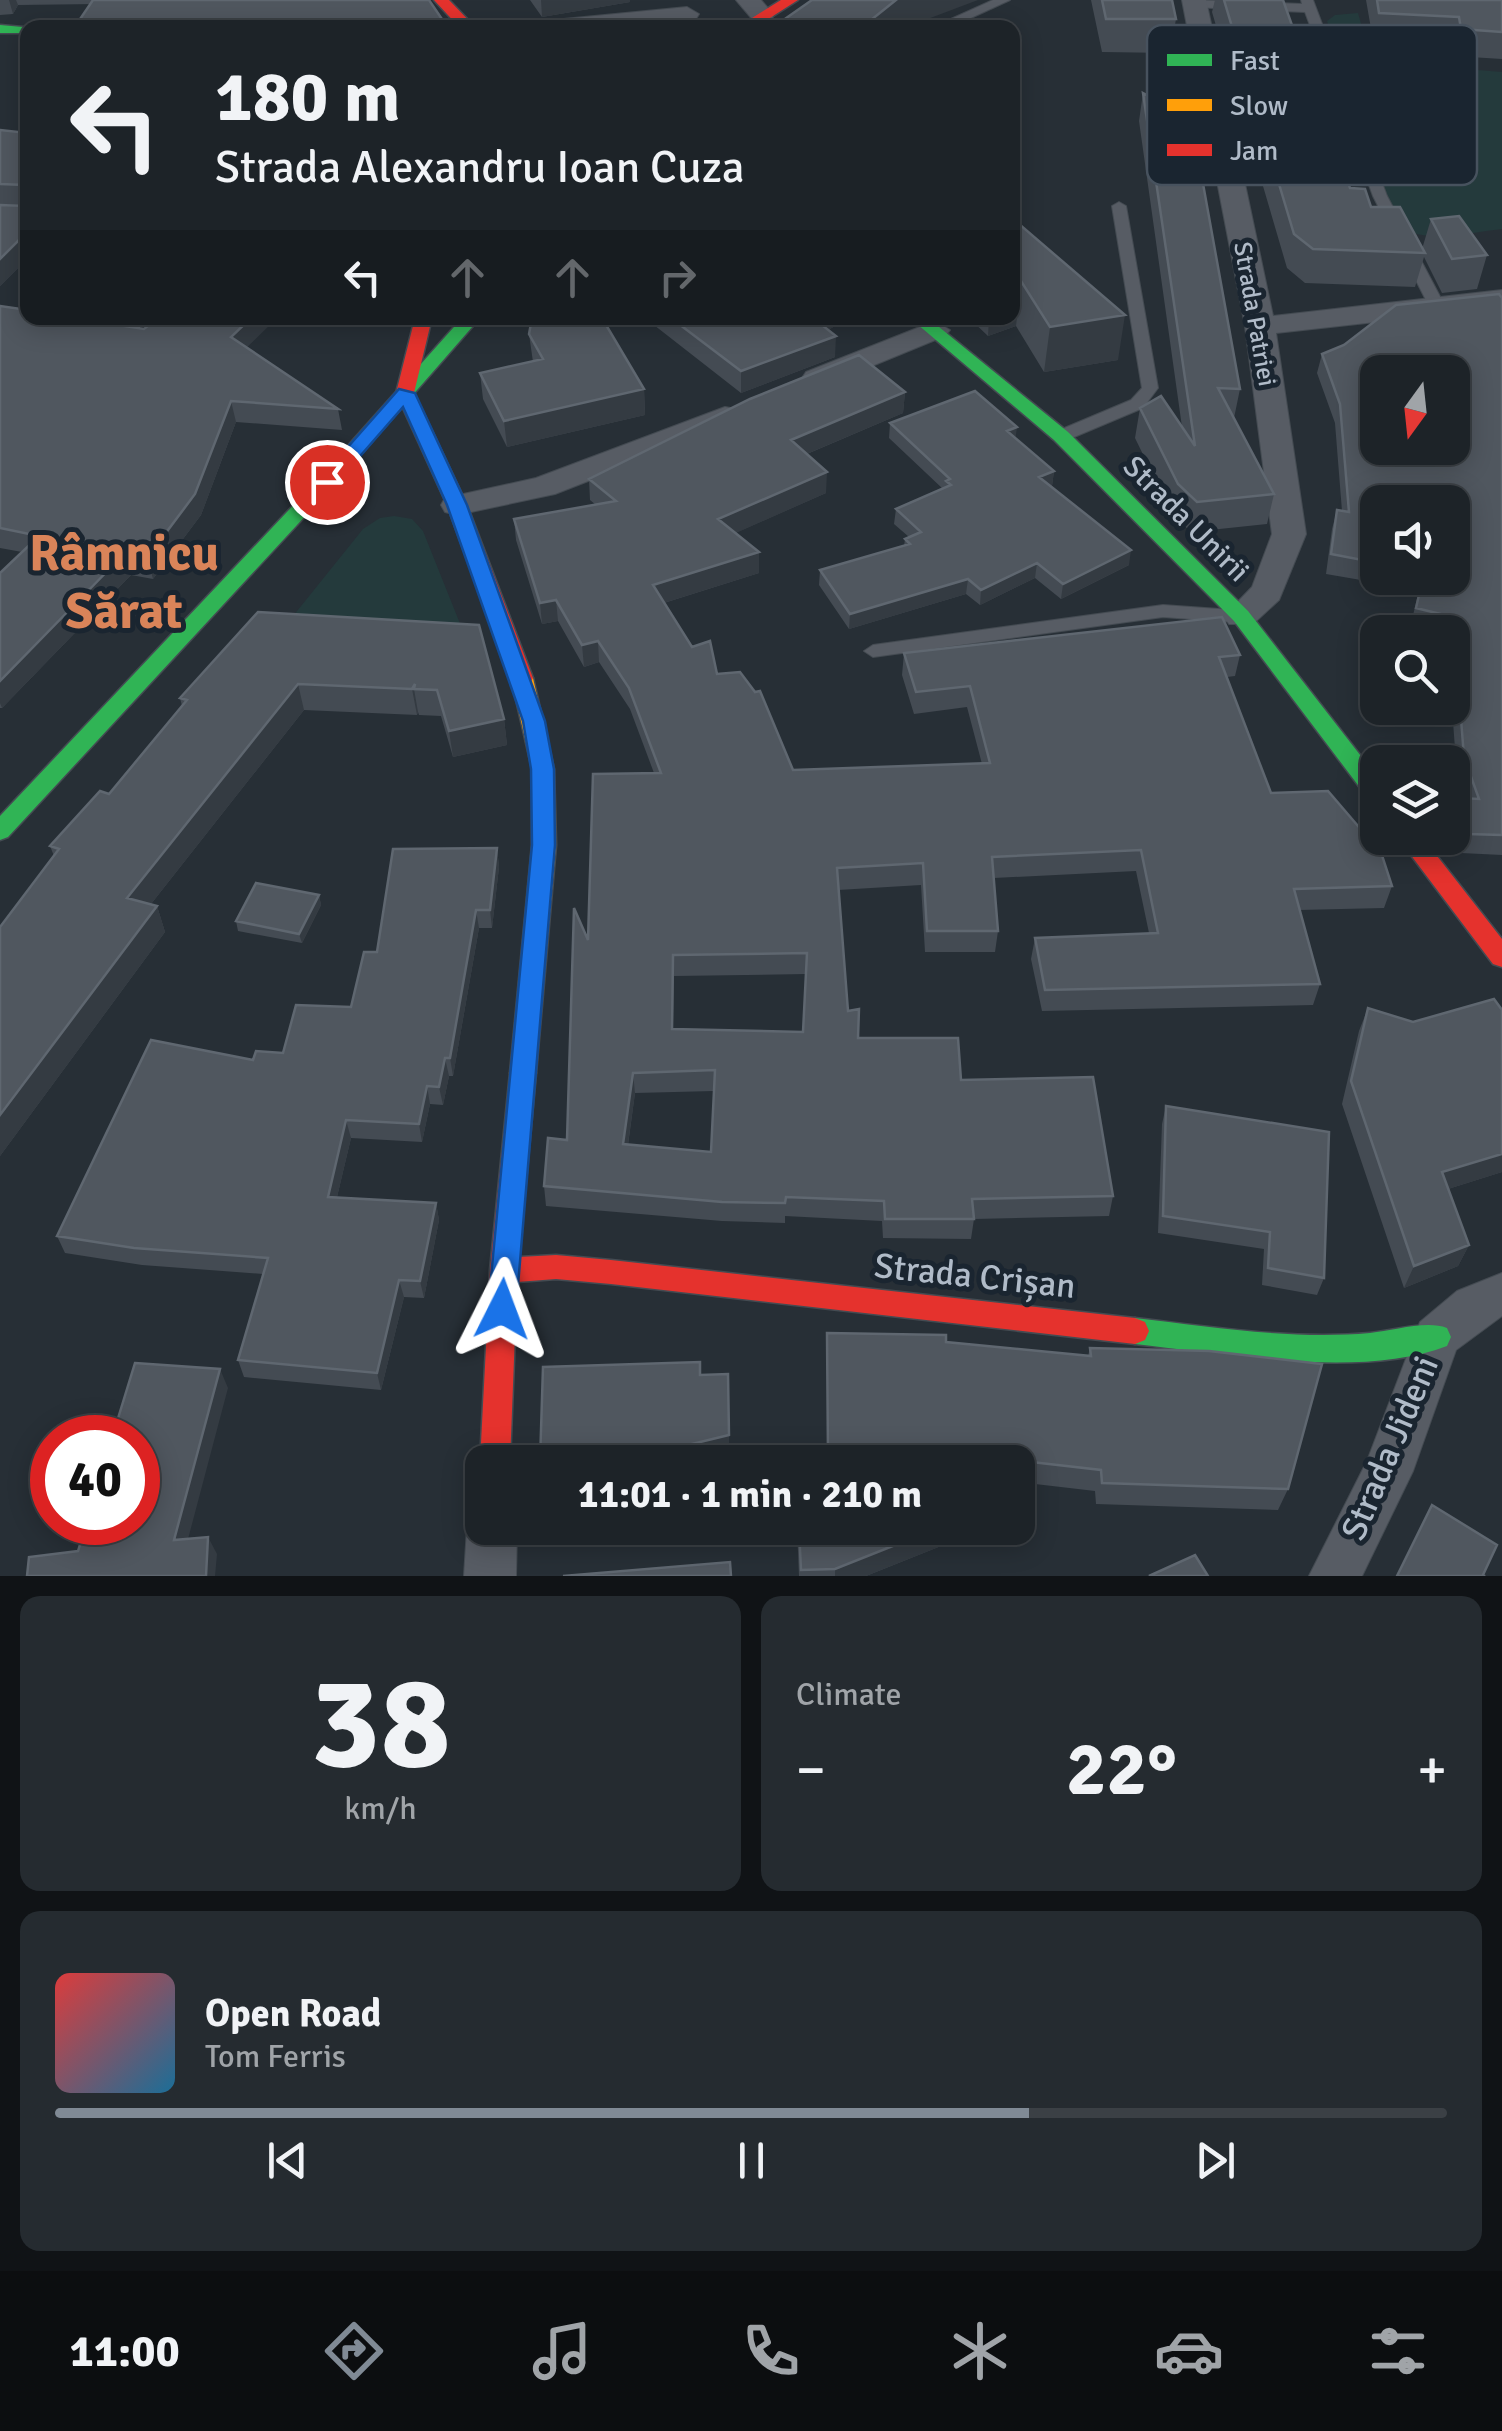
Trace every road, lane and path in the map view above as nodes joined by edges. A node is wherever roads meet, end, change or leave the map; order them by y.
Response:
1 (441, 0) edge
2 (792, 0) edge
3 (1004, 0) edge
4 (1194, 2) edge
5 (1308, 4) edge
6 (687, 14) dead end
7 (751, 14) edge
8 (461, 20) edge
9 (625, 20) edge
10 (956, 20) edge
11 (1231, 185) edge
12 (1376, 185) edge
13 (1119, 206) dead end
14 (1502, 299) edge
15 (1437, 306) junction
16 (422, 325) edge
17 (465, 325) edge
18 (925, 325) edge
19 (928, 325) edge
20 (1260, 326) junction
21 (793, 388) edge
22 (406, 393) junction
23 (758, 402) edge
24 (1061, 436) junction
25 (457, 505) junction
26 (1241, 616) junction
27 (872, 651) dead end
28 (1360, 771) edge
29 (0, 831) edge
30 (1423, 855) edge
31 (1502, 957) edge
32 (504, 1270) junction
33 (1502, 1294) edge
34 (1437, 1337) junction
35 (496, 1445) edge
36 (491, 1545) edge
37 (490, 1576) edge
38 (1335, 1576) edge

1 - 8 street
2 - 7 street
3 - 10 lane
4 - 5 lane
6 - 9 street
11 - 20 street, Strada Patriei
12 - 15 lane
13 - 24 lane
14 - 15 street
15 - 20 street
16 - 22 street
17 - 22 street
18 - 21 street
19 - 24 street, Strada Unirii
20 - 26 street, Strada Patriei
22 - 25 street
22 - 29 street
23 - 25 street
24 - 26 street, Strada Unirii
25 - 32 street
26 - 27 lane
26 - 28 street, Strada Unirii
30 - 31 street
32 - 34 street, Strada Crișan
32 - 35 street
33 - 34 street, Strada Jideni
34 - 38 street, Strada Jideni
36 - 37 street

